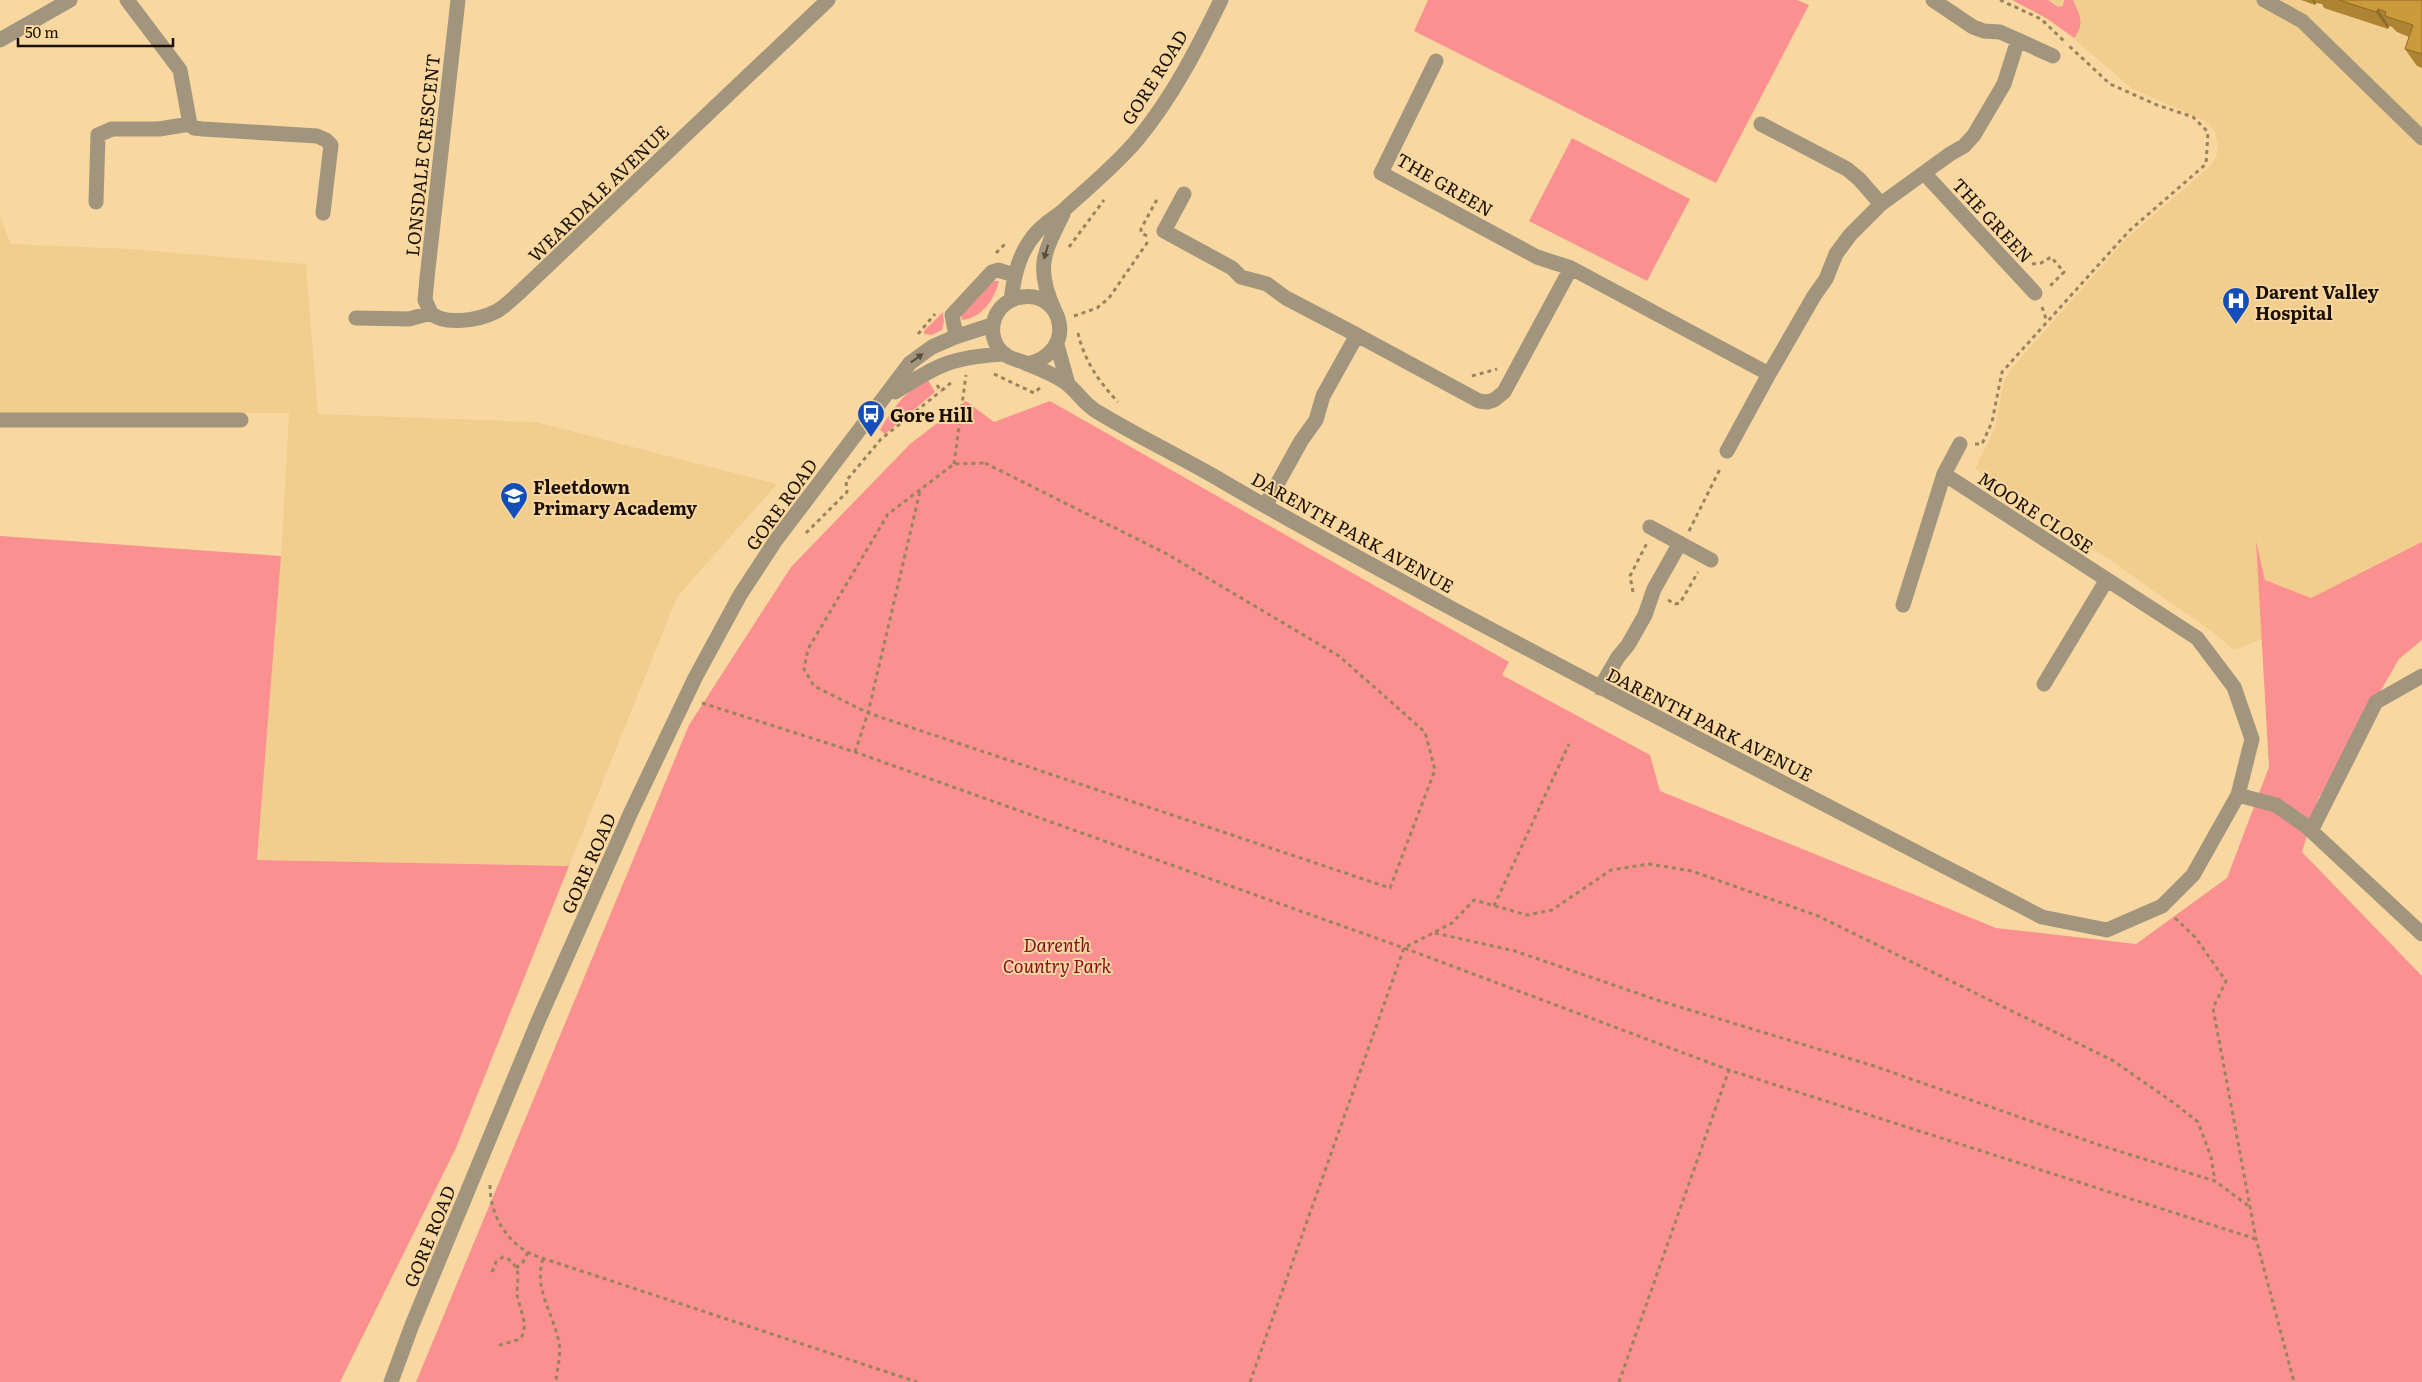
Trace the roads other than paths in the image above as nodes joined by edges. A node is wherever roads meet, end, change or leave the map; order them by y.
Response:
1 (70, 0) edge
2 (127, 0) edge
3 (458, 0) edge
4 (828, 0) edge
5 (1221, 0) edge
6 (1933, 0) edge
7 (2264, 0) edge
8 (0, 40) edge
9 (2018, 40) junction
10 (2053, 56) dead end
11 (1436, 61) dead end
12 (190, 124) junction
13 (1761, 124) dead end
14 (2422, 138) edge
15 (1924, 173) junction
16 (1184, 194) dead end
17 (96, 202) dead end
18 (1881, 204) junction
19 (1066, 208) junction
20 (323, 213) dead end
21 (1571, 268) junction
22 (1014, 274) junction
23 (2040, 292) road end
24 (1011, 300) junction
25 (431, 313) junction
26 (1056, 313) junction
27 (356, 318) dead end
28 (992, 326) junction
29 (956, 336) junction
30 (1357, 336) junction
31 (1057, 345) junction
32 (1004, 354) junction
33 (1027, 364) junction
34 (1769, 374) junction
35 (1068, 384) junction
36 (888, 396) junction
37 (0, 420) edge
38 (241, 420) dead end
39 (1960, 444) road end
40 (1723, 456) road end
41 (1944, 474) junction
42 (1264, 506) junction
43 (1650, 526) dead end
44 (1680, 543) junction
45 (1711, 560) dead end
46 (2106, 581) junction
47 (1904, 605) dead end
48 (2422, 676) edge
49 (2044, 684) dead end
50 (1600, 688) junction
51 (2238, 795) junction
52 (2311, 831) junction
53 (2422, 934) edge
54 (391, 1382) edge

1 - 8 street
2 - 12 street
3 - 25 street, LONSDALE CRESCENT
4 - 25 street, WEARDALE AVENUE
5 - 19 street, GORE ROAD
6 - 9 street
7 - 14 street
9 - 10 street
9 - 15 street, THE GREEN
11 - 21 street, THE GREEN
12 - 17 street
12 - 20 street
13 - 18 street
15 - 18 street, THE GREEN
15 - 23 street, THE GREEN
16 - 30 street
18 - 34 street, THE GREEN
19 - 22 street, GORE ROAD
19 -> 26 street, GORE ROAD
21 - 30 street
21 - 34 street, THE GREEN
22 - 24 street, GORE ROAD
22 - 29 street
24 - 26 street
24 - 28 street
25 - 27 street, WEARDALE AVENUE
26 - 31 street
28 - 29 street, GORE ROAD
28 - 32 street
36 -> 29 street, GORE ROAD
30 - 42 street
31 - 33 street
31 - 35 street, DARENTH PARK AVENUE
32 - 33 street
32 - 36 street, GORE ROAD
33 - 35 street, DARENTH PARK AVENUE
34 - 40 street, THE GREEN
35 - 42 street, DARENTH PARK AVENUE
36 - 54 street, GORE ROAD
37 - 38 street
39 - 41 street
41 - 46 street, MOORE CLOSE
41 - 47 street
42 - 50 street, DARENTH PARK AVENUE
43 - 44 street
44 - 45 street
44 - 50 street
46 - 49 street
46 - 51 street, MOORE CLOSE
48 - 52 street
50 - 51 street, DARENTH PARK AVENUE
51 - 52 street
52 - 53 street

